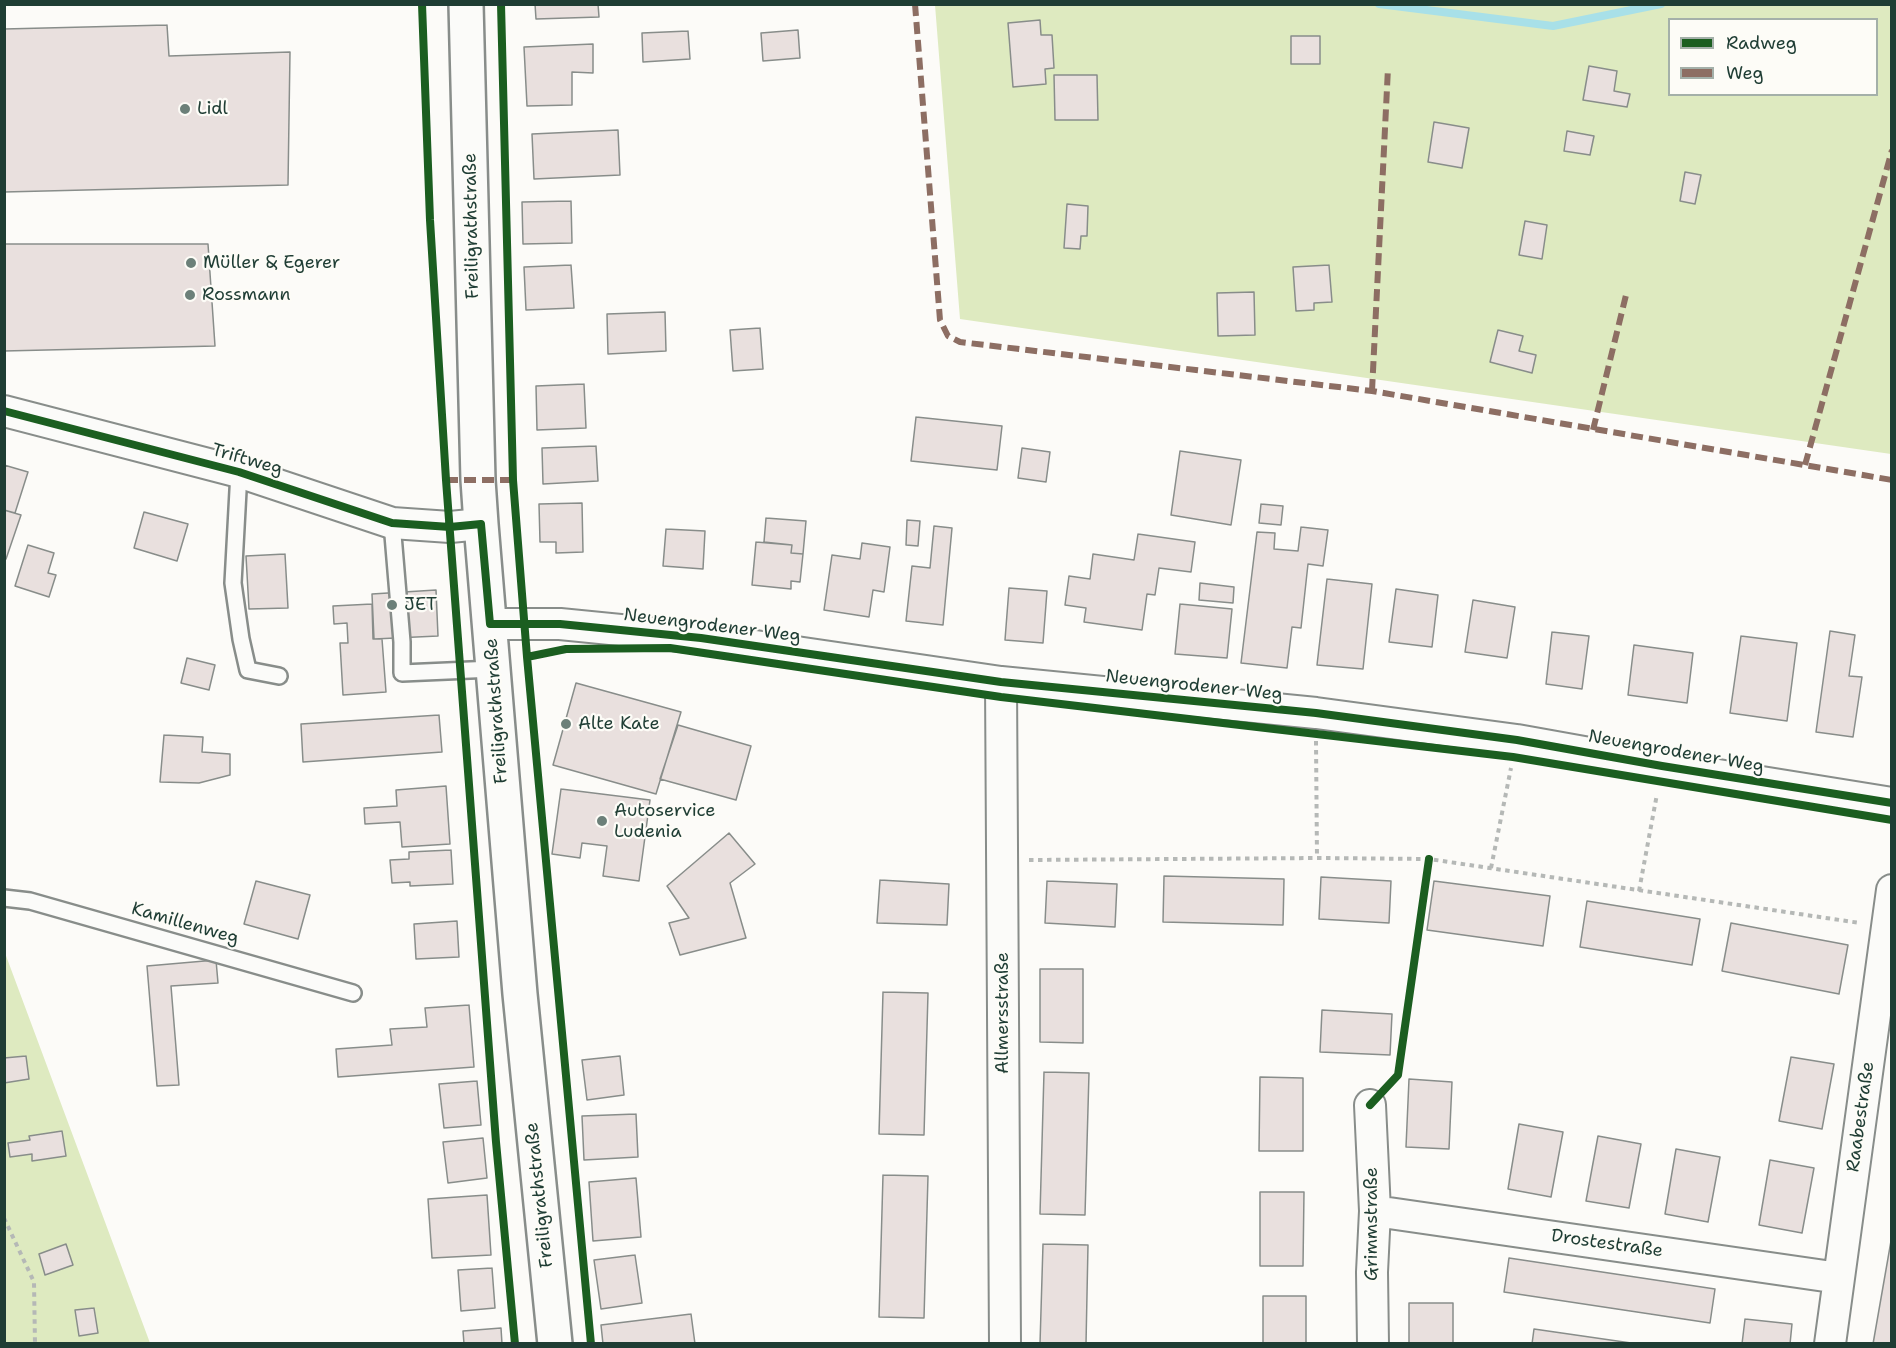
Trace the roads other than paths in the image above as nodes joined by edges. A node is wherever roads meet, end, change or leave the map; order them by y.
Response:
1 (466, 4) edge
2 (4, 411) edge
3 (239, 472) junction
4 (392, 523) junction
5 (481, 524) junction
6 (490, 624) junction
7 (493, 669) junction
8 (279, 676) dead end
9 (1001, 682) junction
10 (1892, 803) edge
11 (1892, 890) edge
12 (4, 898) edge
13 (353, 993) dead end
14 (1370, 1105) dead end
15 (1375, 1211) junction
16 (1839, 1278) junction
17 (555, 1344) edge
18 (1005, 1344) edge
19 (1373, 1344) edge
20 (1830, 1344) edge

1 - 5 main road, Freiligrathstraße
2 - 3 street, Triftweg
3 - 4 street, Triftweg
3 - 8 lane
4 - 5 street, Triftweg
4 - 7 lane
5 - 6 main road, Freiligrathstraße
6 - 7 main road, Freiligrathstraße
6 - 9 street, Neuengrodener Weg
7 - 17 main road, Freiligrathstraße
9 - 10 street, Neuengrodener Weg
9 - 18 street, Allmersstraße
11 - 16 street, Raabestraße
12 - 13 lane, Kamillenweg
14 - 15 street, Grimmstraße
15 - 16 street, Drostestraße
15 - 19 street, Grimmstraße
16 - 20 street, Raabestraße

